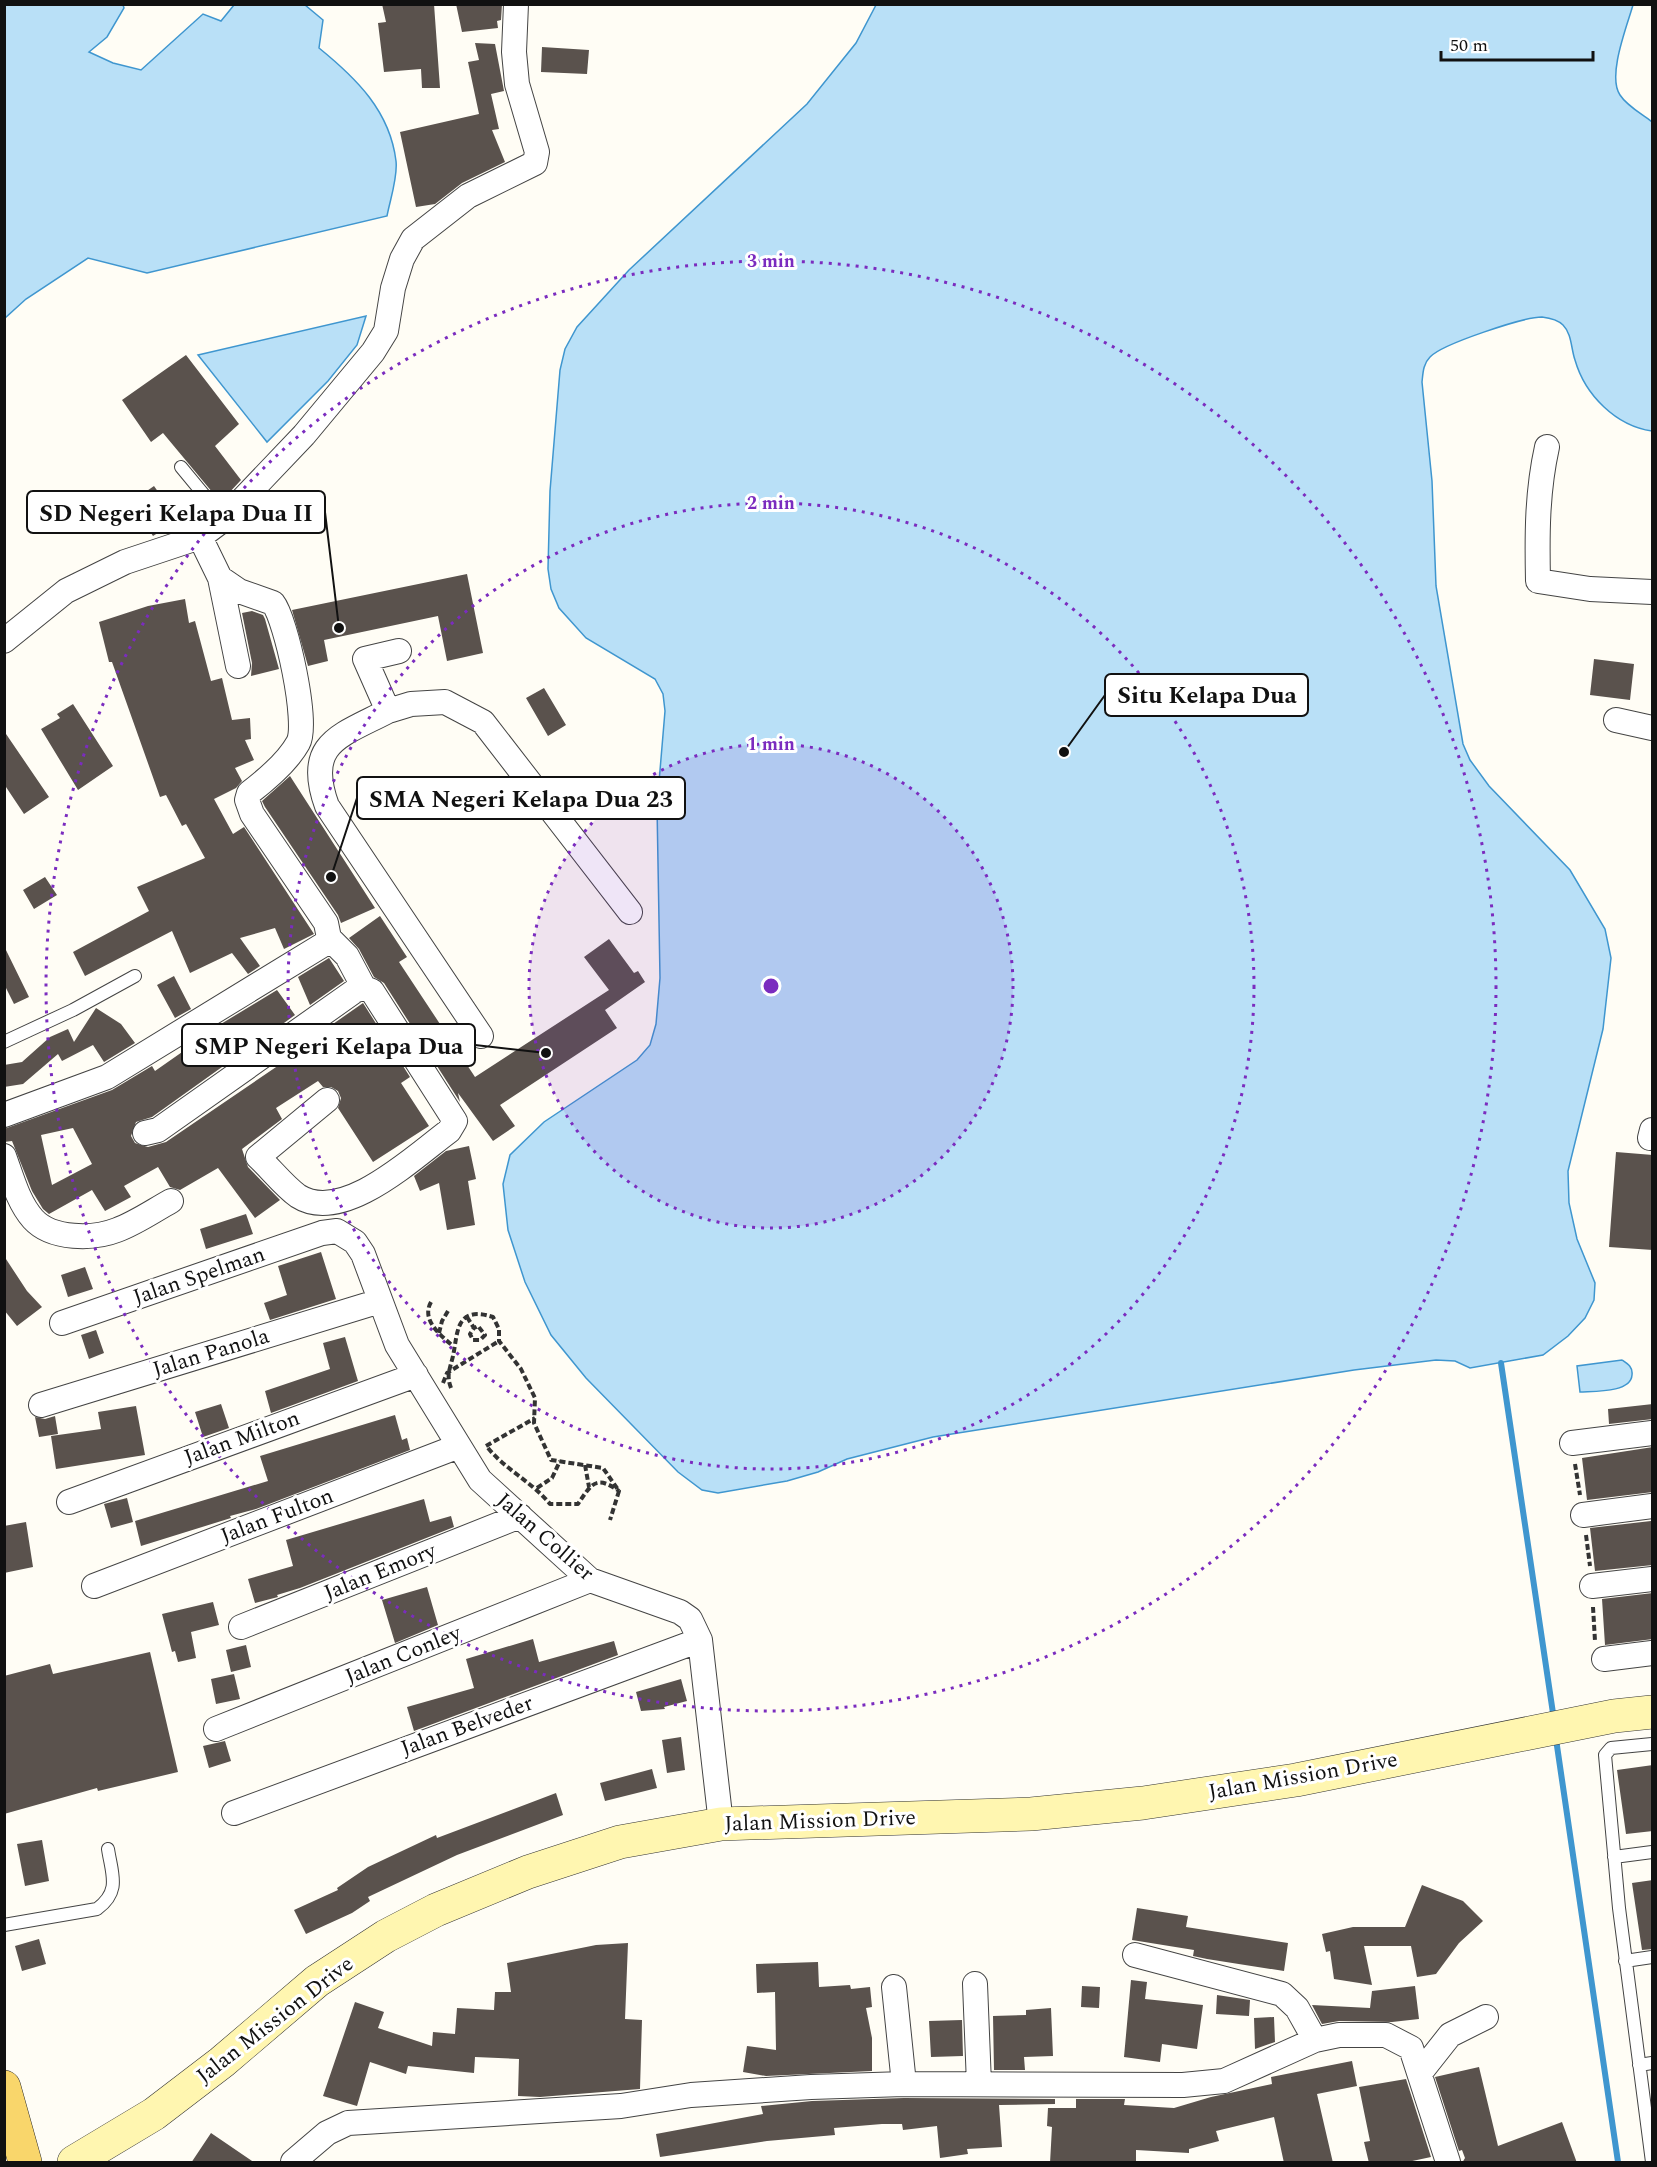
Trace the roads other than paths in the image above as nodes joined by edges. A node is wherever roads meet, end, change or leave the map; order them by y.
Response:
1 (516, 4) edge
2 (1547, 447) dead end
3 (181, 467) dead end
4 (224, 519) junction
5 (200, 537) junction
6 (220, 578) junction
7 (1653, 592) edge
8 (4, 641) edge
9 (399, 651) dead end
10 (238, 666) dead end
11 (388, 711) junction
12 (1616, 720) dead end
13 (1653, 728) edge
14 (300, 741) junction
15 (321, 757) junction
16 (630, 912) dead end
17 (329, 938) junction
18 (135, 976) dead end
19 (364, 988) junction
20 (481, 1036) dead end
21 (4, 1042) edge
22 (327, 1100) dead end
23 (4, 1115) edge
24 (145, 1133) dead end
25 (7, 1170) edge
26 (171, 1201) dead end
27 (337, 1231) joint
28 (380, 1301) junction
29 (62, 1323) dead end
30 (416, 1375) junction
31 (41, 1406) dead end
32 (1653, 1433) edge
33 (470, 1442) junction
34 (1572, 1443) road end
35 (69, 1502) dead end
36 (1653, 1506) edge
37 (1583, 1515) road end
38 (520, 1516) junction
39 (1653, 1579) edge
40 (590, 1580) junction
41 (94, 1586) dead end
42 (1592, 1586) road end
43 (241, 1627) dead end
44 (700, 1640) junction
45 (1653, 1653) edge
46 (1604, 1659) road end
47 (1653, 1712) edge
48 (216, 1729) dead end
49 (1653, 1744) edge
50 (234, 1813) dead end
51 (721, 1824) junction
52 (108, 1849) dead end
53 (1653, 1852) edge
54 (1614, 1857) junction
55 (4, 1925) edge
56 (1135, 1956) dead end
57 (1653, 1957) edge
58 (1625, 1961) junction
59 (975, 1984) dead end
60 (894, 1987) dead end
61 (1486, 2017) dead end
62 (1315, 2040) junction
63 (1653, 2063) edge
64 (1639, 2065) junction
65 (1420, 2073) junction
66 (904, 2084) junction
67 (979, 2084) junction
68 (4, 2087) edge
69 (16, 2149) edge
70 (74, 2163) edge
71 (293, 2163) edge
72 (1448, 2163) edge
73 (1652, 2163) edge

1 - 4 street
2 - 7 street
3 - 4 lane
4 - 5 street
5 - 6 street
5 - 8 street
6 - 10 street
6 - 14 street
9 - 11 street
11 - 15 street
11 - 16 street
12 - 13 street
14 - 15 street
14 - 17 street
15 - 20 street
17 - 19 street
17 - 23 street
18 - 21 lane
19 - 22 street
19 - 24 street
25 - 26 street
27 - 28 street, Jalan Collier
27 - 29 street, Jalan Spelman
28 - 30 street, Jalan Collier
28 - 31 street, Jalan Panola
30 - 33 street, Jalan Collier
30 - 35 street, Jalan Milton
32 - 34 street
33 - 38 street, Jalan Collier
33 - 41 street, Jalan Fulton
36 - 37 street
38 - 40 street, Jalan Collier
38 - 43 street, Jalan Emory
39 - 42 street
40 - 44 street, Jalan Collier
40 - 48 street, Jalan Conley
44 - 50 street, Jalan Belveder
44 - 51 street, Jalan Collier
45 - 46 street
47 - 51 street, Jalan Mission Drive
49 - 54 lane
51 - 70 street, Jalan Mission Drive
52 - 55 lane
53 - 54 lane
54 - 58 lane
56 - 62 street
57 - 58 lane
58 - 64 lane
59 - 67 street
60 - 66 street
61 - 65 street
62 - 65 street
62 - 67 street
63 - 64 lane
64 - 73 lane
65 - 72 street
66 - 67 street
66 - 71 street
68 - 69 main road

